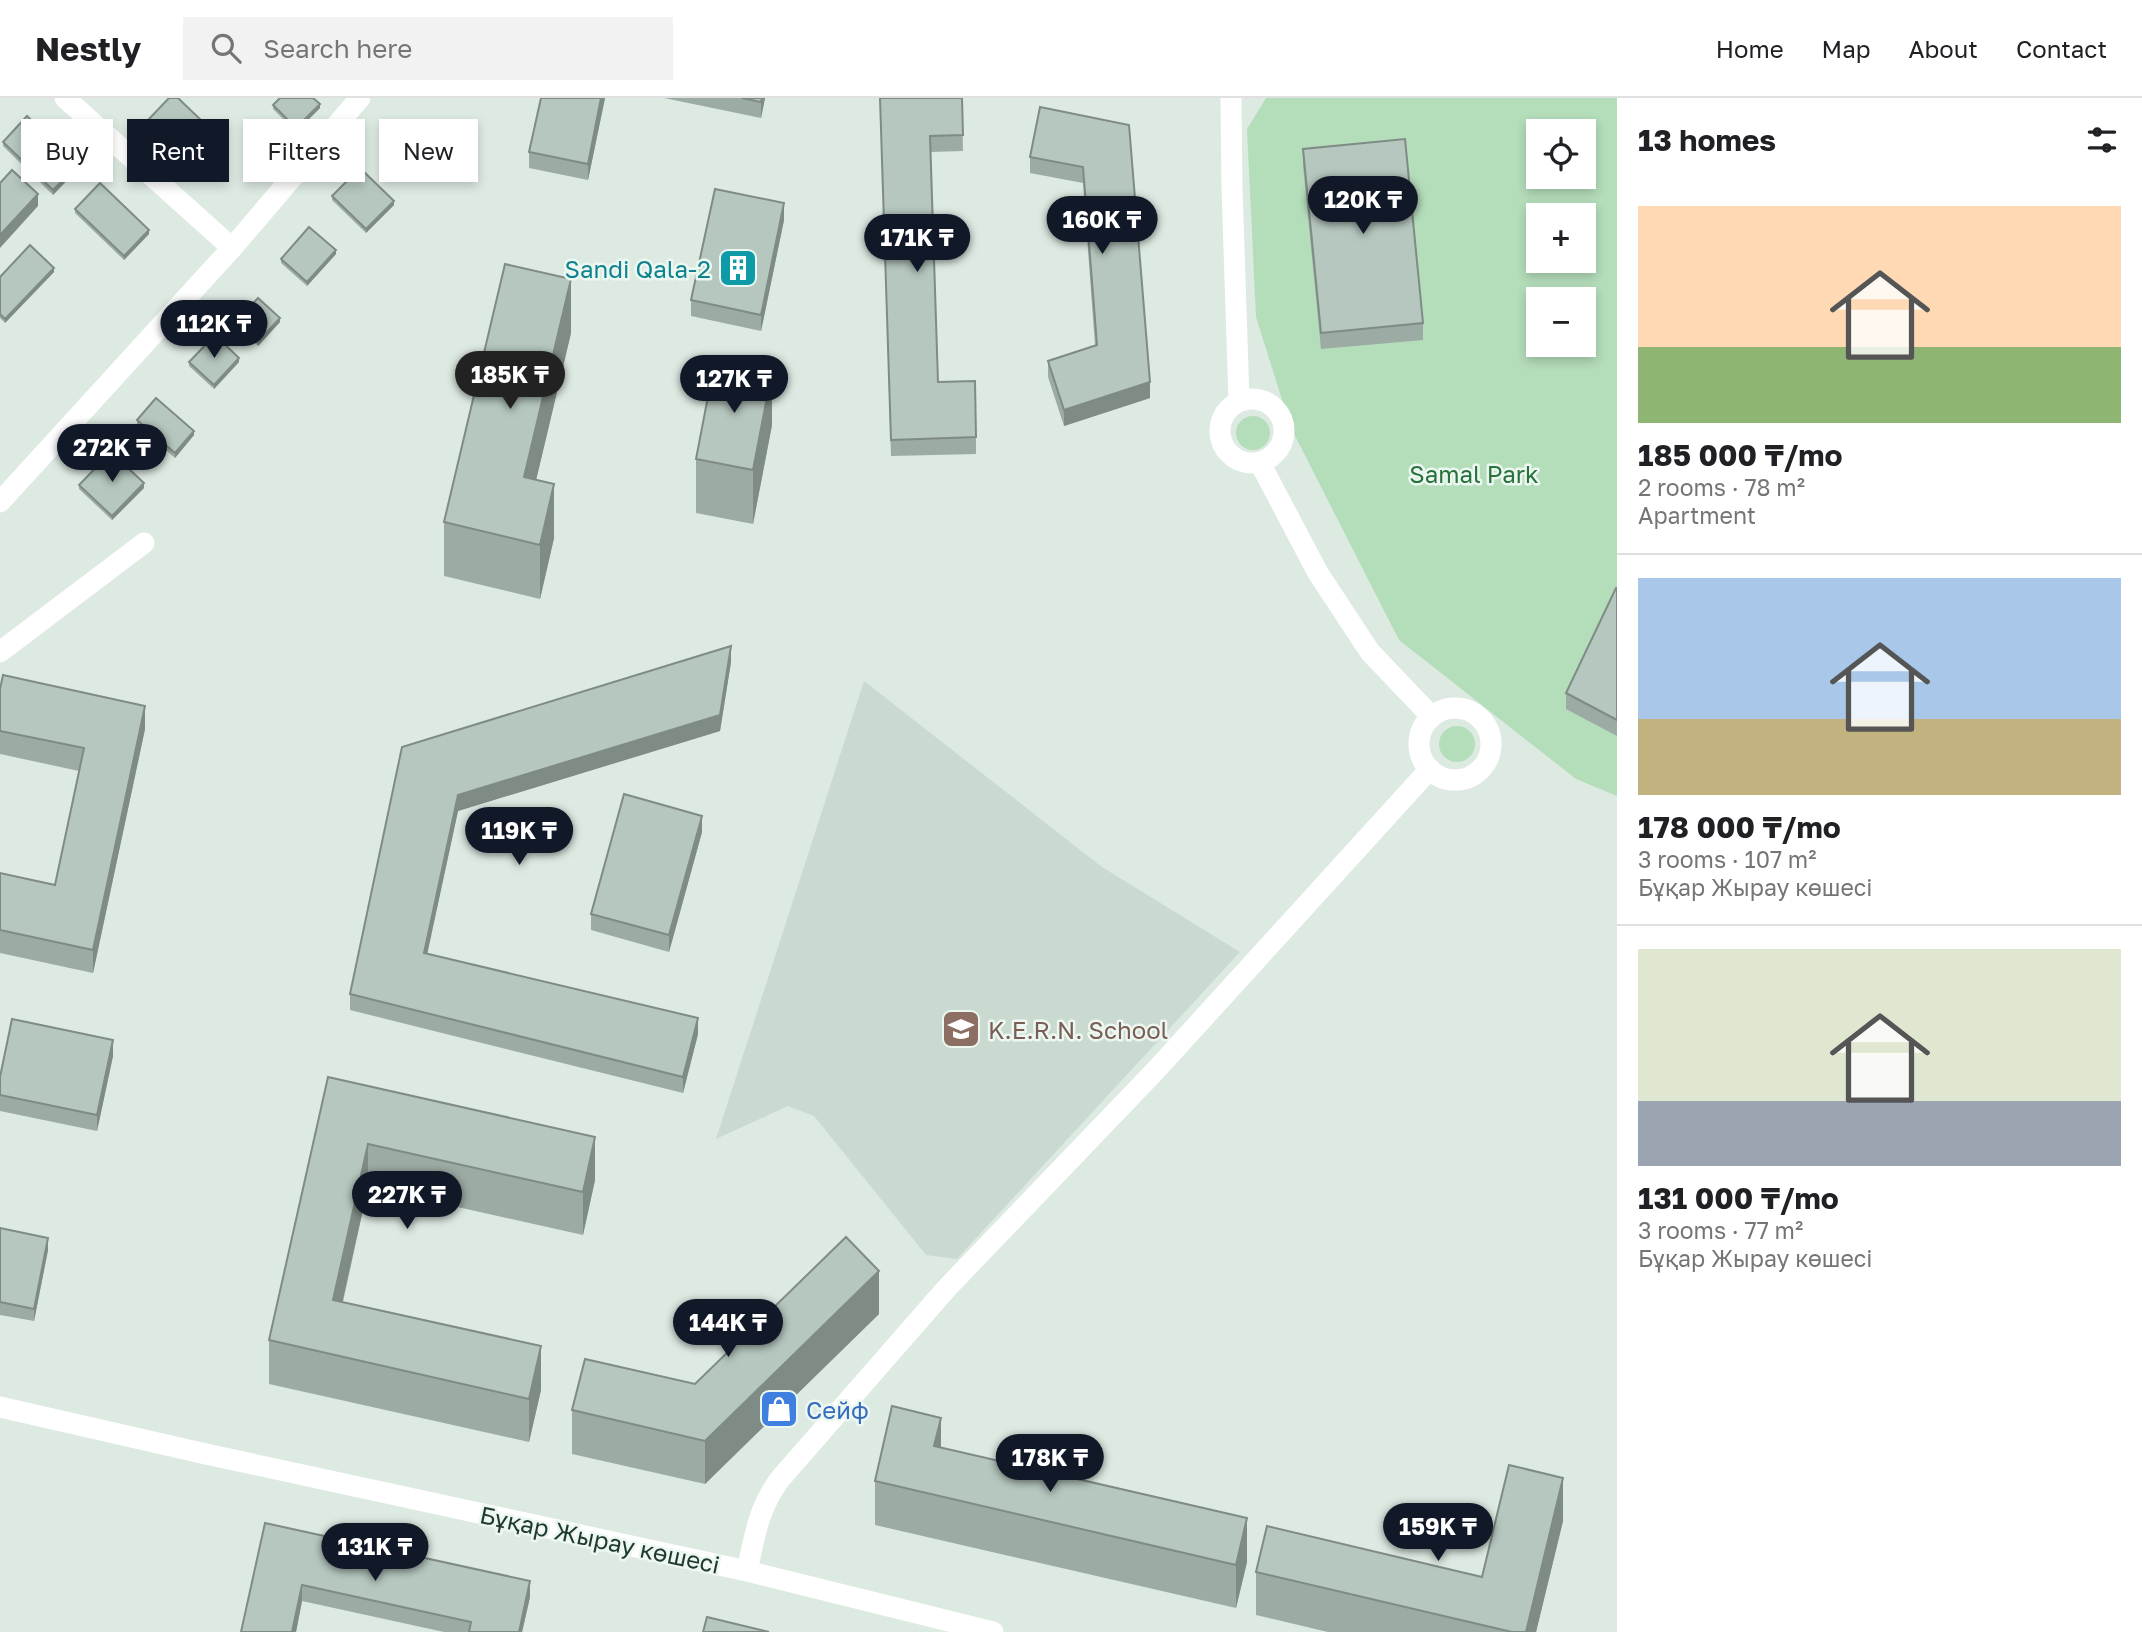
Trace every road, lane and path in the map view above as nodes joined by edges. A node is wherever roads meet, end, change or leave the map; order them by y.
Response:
1 (65, 98) edge
2 (360, 98) edge
3 (1231, 98) edge
4 (232, 248) junction
5 (1240, 400) junction
6 (1260, 463) junction
7 (0, 502) edge
8 (144, 542) dead end
9 (0, 652) edge
10 (1432, 717) junction
11 (1430, 769) junction
12 (0, 1407) edge
13 (747, 1571) junction
14 (993, 1632) edge

1 - 4 street
2 - 4 street
3 - 5 street
4 - 7 street
5 - 6 street
5 - 6 street
6 - 10 street
8 - 9 street
10 - 11 street
10 - 11 street
11 - 13 street
12 - 13 street, Бұқар Жырау көшесі
13 - 14 street, Бұқар Жырау көшесі

